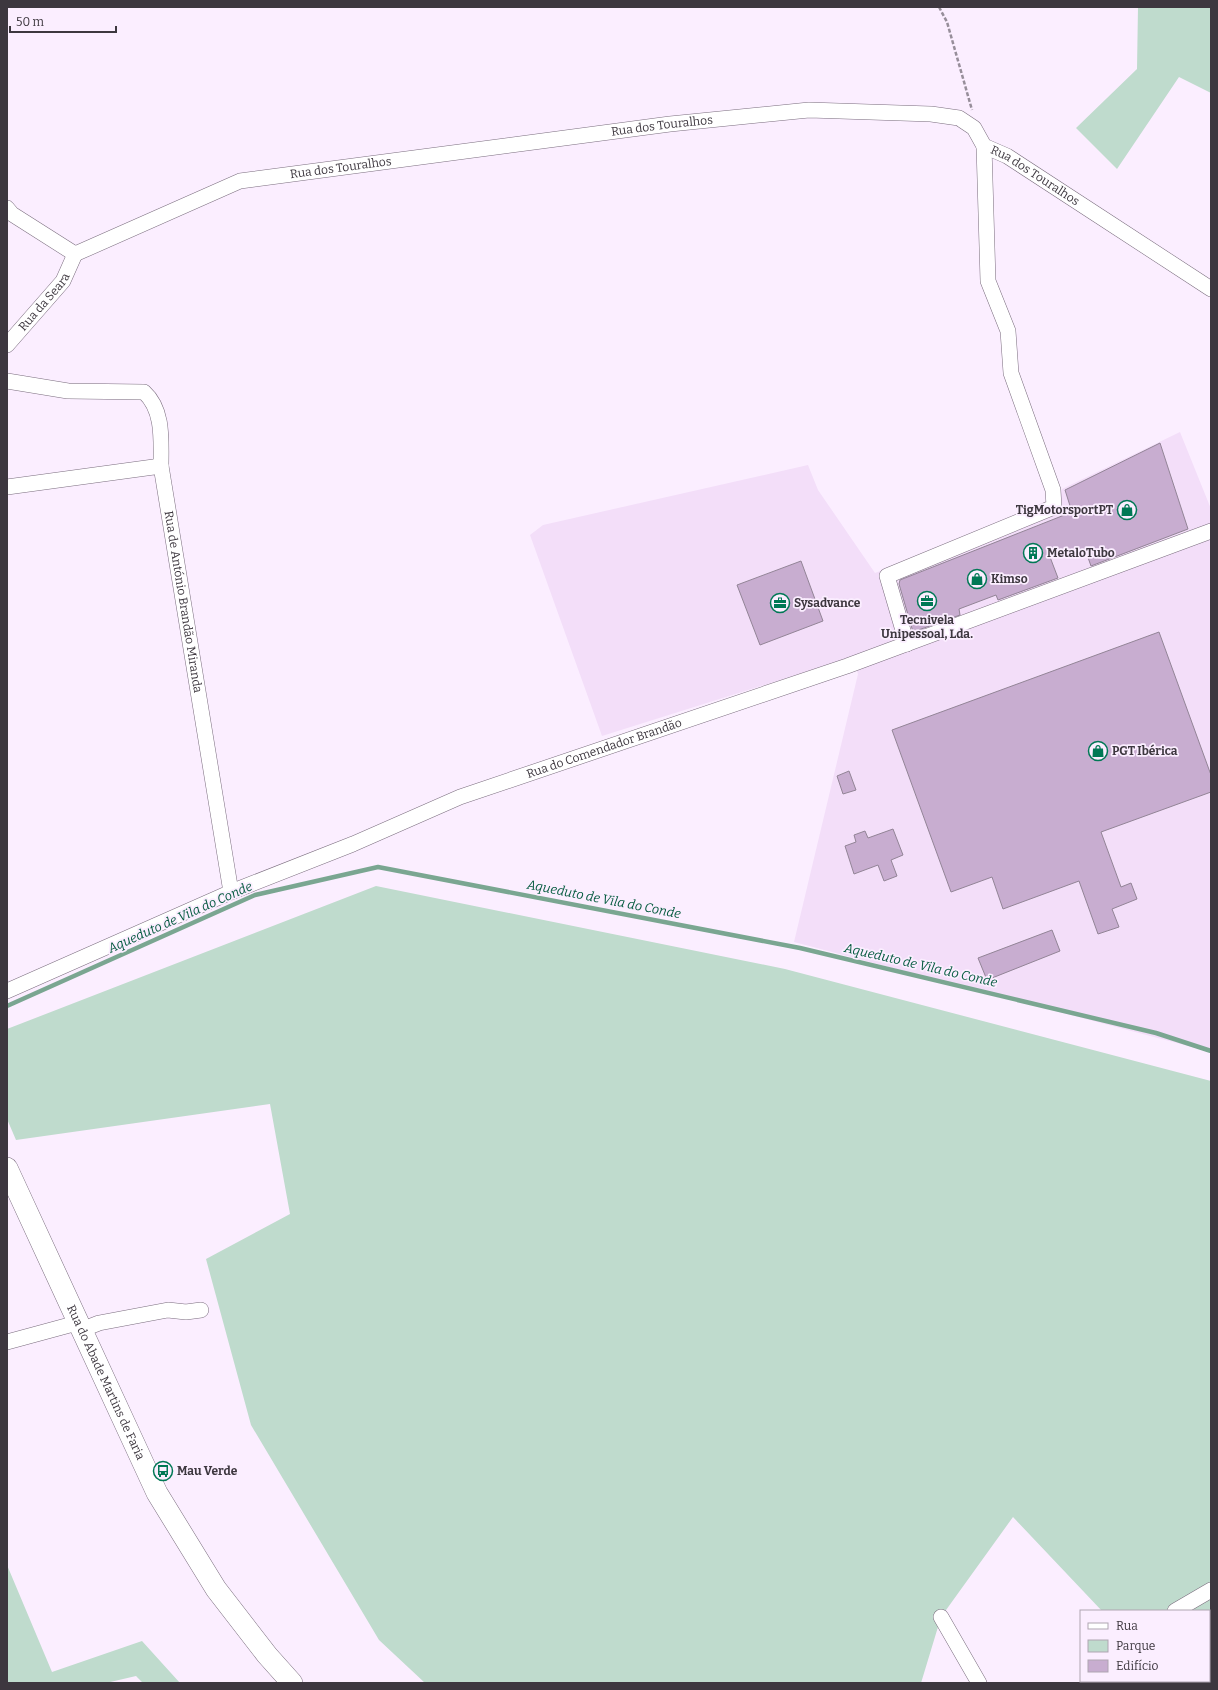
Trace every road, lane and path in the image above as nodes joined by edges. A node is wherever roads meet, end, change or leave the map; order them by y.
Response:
1 (939, 7) edge
2 (969, 125) junction
3 (984, 146) junction
4 (7, 208) edge
5 (75, 254) junction
6 (1211, 289) edge
7 (7, 345) edge
8 (7, 382) edge
9 (161, 466) junction
10 (7, 487) edge
11 (1211, 531) edge
12 (907, 644) junction
13 (231, 892) junction
14 (7, 991) edge
15 (7, 1168) edge
16 (201, 1310) dead end
17 (79, 1326) junction
18 (7, 1342) edge
19 (1211, 1590) edge
20 (1177, 1610) edge
21 (941, 1617) dead end
22 (292, 1683) edge
23 (979, 1683) edge

1 - 2 path
2 - 3 street, Rua dos Touralhos
2 - 5 street, Rua dos Touralhos
3 - 6 street, Rua dos Touralhos
3 - 12 street
4 - 5 street
5 - 7 street, Rua da Seara
8 - 9 street, Rua de António Brandão Miranda
9 - 10 street
9 - 13 street, Rua de António Brandão Miranda
11 - 12 street, Rua do Comendador Brandão
12 - 13 street, Rua do Comendador Brandão
13 - 14 street, Rua do Comendador Brandão
15 - 17 street, Rua do Abade Martins de Faria
16 - 17 street
17 - 18 street
17 - 22 street, Rua do Abade Martins de Faria
19 - 20 street
21 - 23 street

